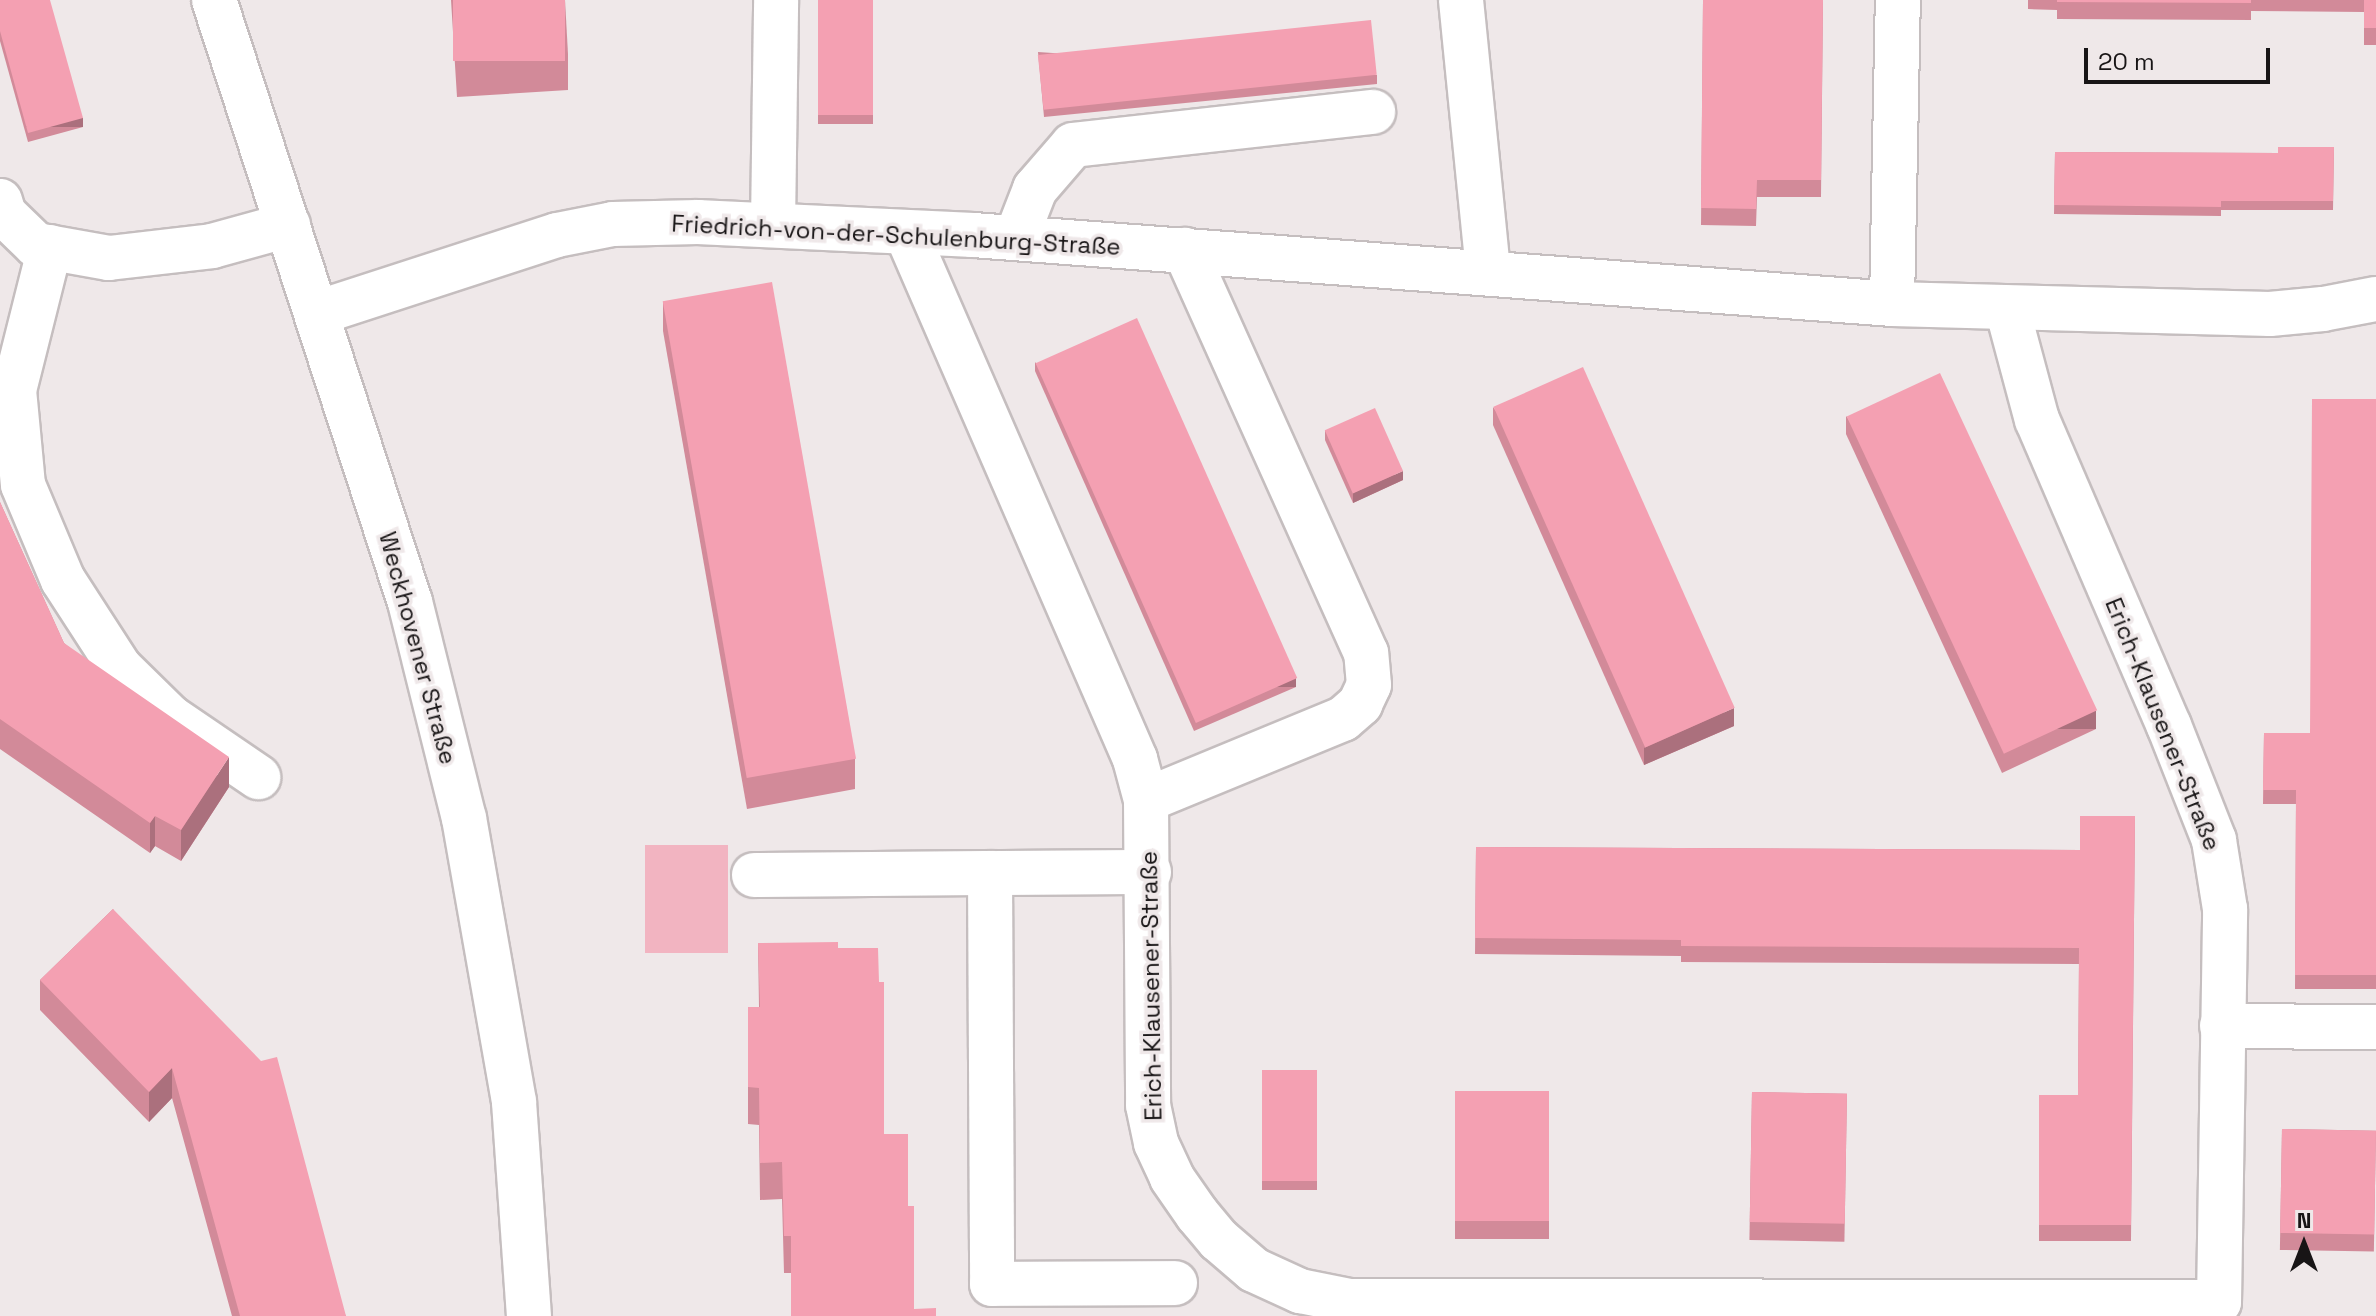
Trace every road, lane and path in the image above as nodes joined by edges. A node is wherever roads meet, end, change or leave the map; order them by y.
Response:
1 (214, 0) edge
2 (776, 0) edge
3 (1461, 0) edge
4 (1898, 0) edge
5 (1373, 112) dead end
6 (1, 210) edge
7 (288, 225) junction
8 (773, 225) junction
9 (906, 232) junction
10 (1016, 238) junction
11 (50, 247) junction
12 (1185, 250) junction
13 (1488, 272) junction
14 (2376, 299) edge
15 (1892, 304) junction
16 (2007, 308) junction
17 (317, 313) junction
18 (258, 777) dead end
19 (1146, 800) junction
20 (1149, 872) junction
21 (990, 873) junction
22 (754, 875) dead end
23 (2222, 1026) junction
24 (2376, 1027) edge
25 (1175, 1283) dead end
26 (2219, 1309) edge
27 (529, 1316) edge

1 - 7 street, Weckhovener Straße
2 - 8 street
3 - 13 street
4 - 15 street
5 - 10 street
6 - 11 street
7 - 11 street
7 - 17 street, Weckhovener Straße
8 - 9 street, Friedrich-von-der-Schulenburg-Straße
8 - 17 street, Friedrich-von-der-Schulenburg-Straße
9 - 10 street, Friedrich-von-der-Schulenburg-Straße
9 - 19 street, Erich-Klausener-Straße
10 - 12 street, Friedrich-von-der-Schulenburg-Straße
11 - 18 street
12 - 13 street, Friedrich-von-der-Schulenburg-Straße
12 - 19 street
13 - 15 street, Friedrich-von-der-Schulenburg-Straße
14 - 16 street, Friedrich-von-der-Schulenburg-Straße
15 - 16 street, Friedrich-von-der-Schulenburg-Straße
16 - 23 street, Erich-Klausener-Straße
17 - 27 street, Weckhovener Straße
19 - 20 street, Erich-Klausener-Straße
20 - 21 street
20 - 26 street, Erich-Klausener-Straße
21 - 22 street
21 - 25 street
23 - 24 street
23 - 26 street, Erich-Klausener-Straße

